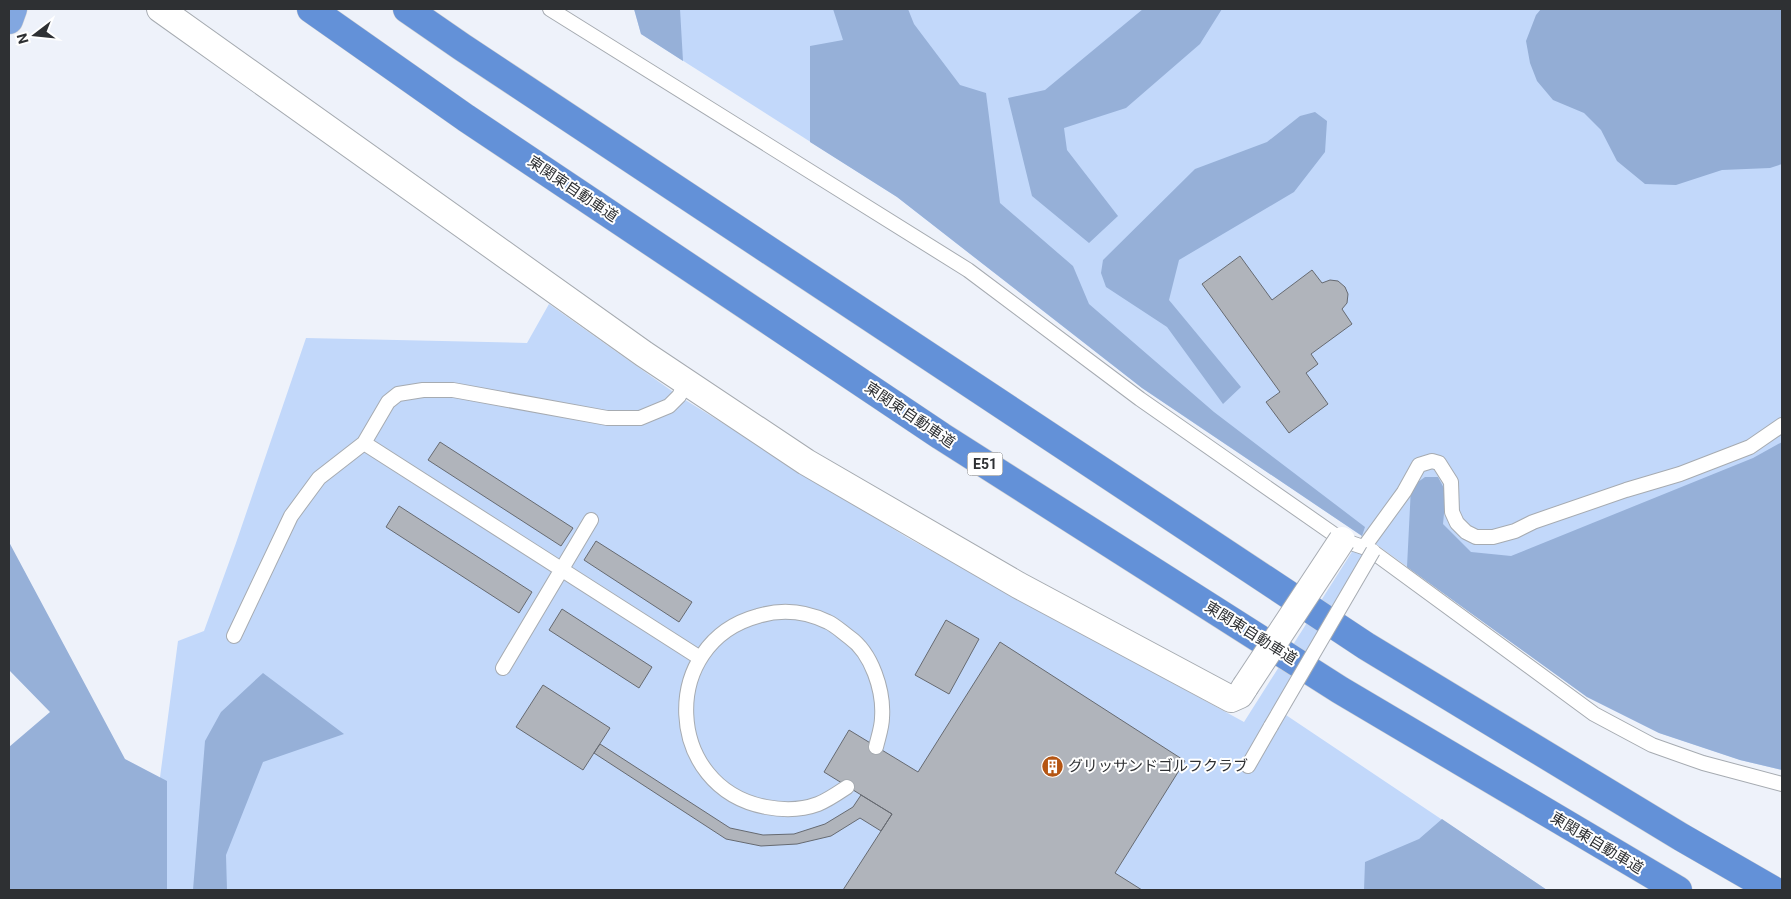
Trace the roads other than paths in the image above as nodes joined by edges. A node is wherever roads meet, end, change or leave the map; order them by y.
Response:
1 (13, 9) edge
2 (160, 9) edge
3 (311, 9) edge
4 (407, 9) edge
5 (550, 9) edge
6 (9, 20) edge
7 (686, 382) junction
8 (1782, 425) edge
9 (364, 443) junction
10 (591, 520) dead end
11 (1360, 546) junction
12 (562, 570) junction
13 (234, 636) dead end
14 (700, 658) junction
15 (503, 668) dead end
16 (876, 747) dead end
17 (1248, 766) dead end
18 (1782, 784) edge
19 (847, 787) dead end
20 (1678, 890) edge
21 (1773, 890) edge

1 - 6 highway
2 - 7 street
3 - 20 highway, 東関東自動車道 / E51
4 - 21 highway
5 - 11 lane
7 - 9 lane
7 - 11 street, bridge
8 - 11 lane
9 - 12 lane
9 - 13 lane
10 - 12 lane
11 - 17 lane, bridge
11 - 18 lane
12 - 14 lane
12 - 15 lane
14 - 16 lane
14 - 19 lane

